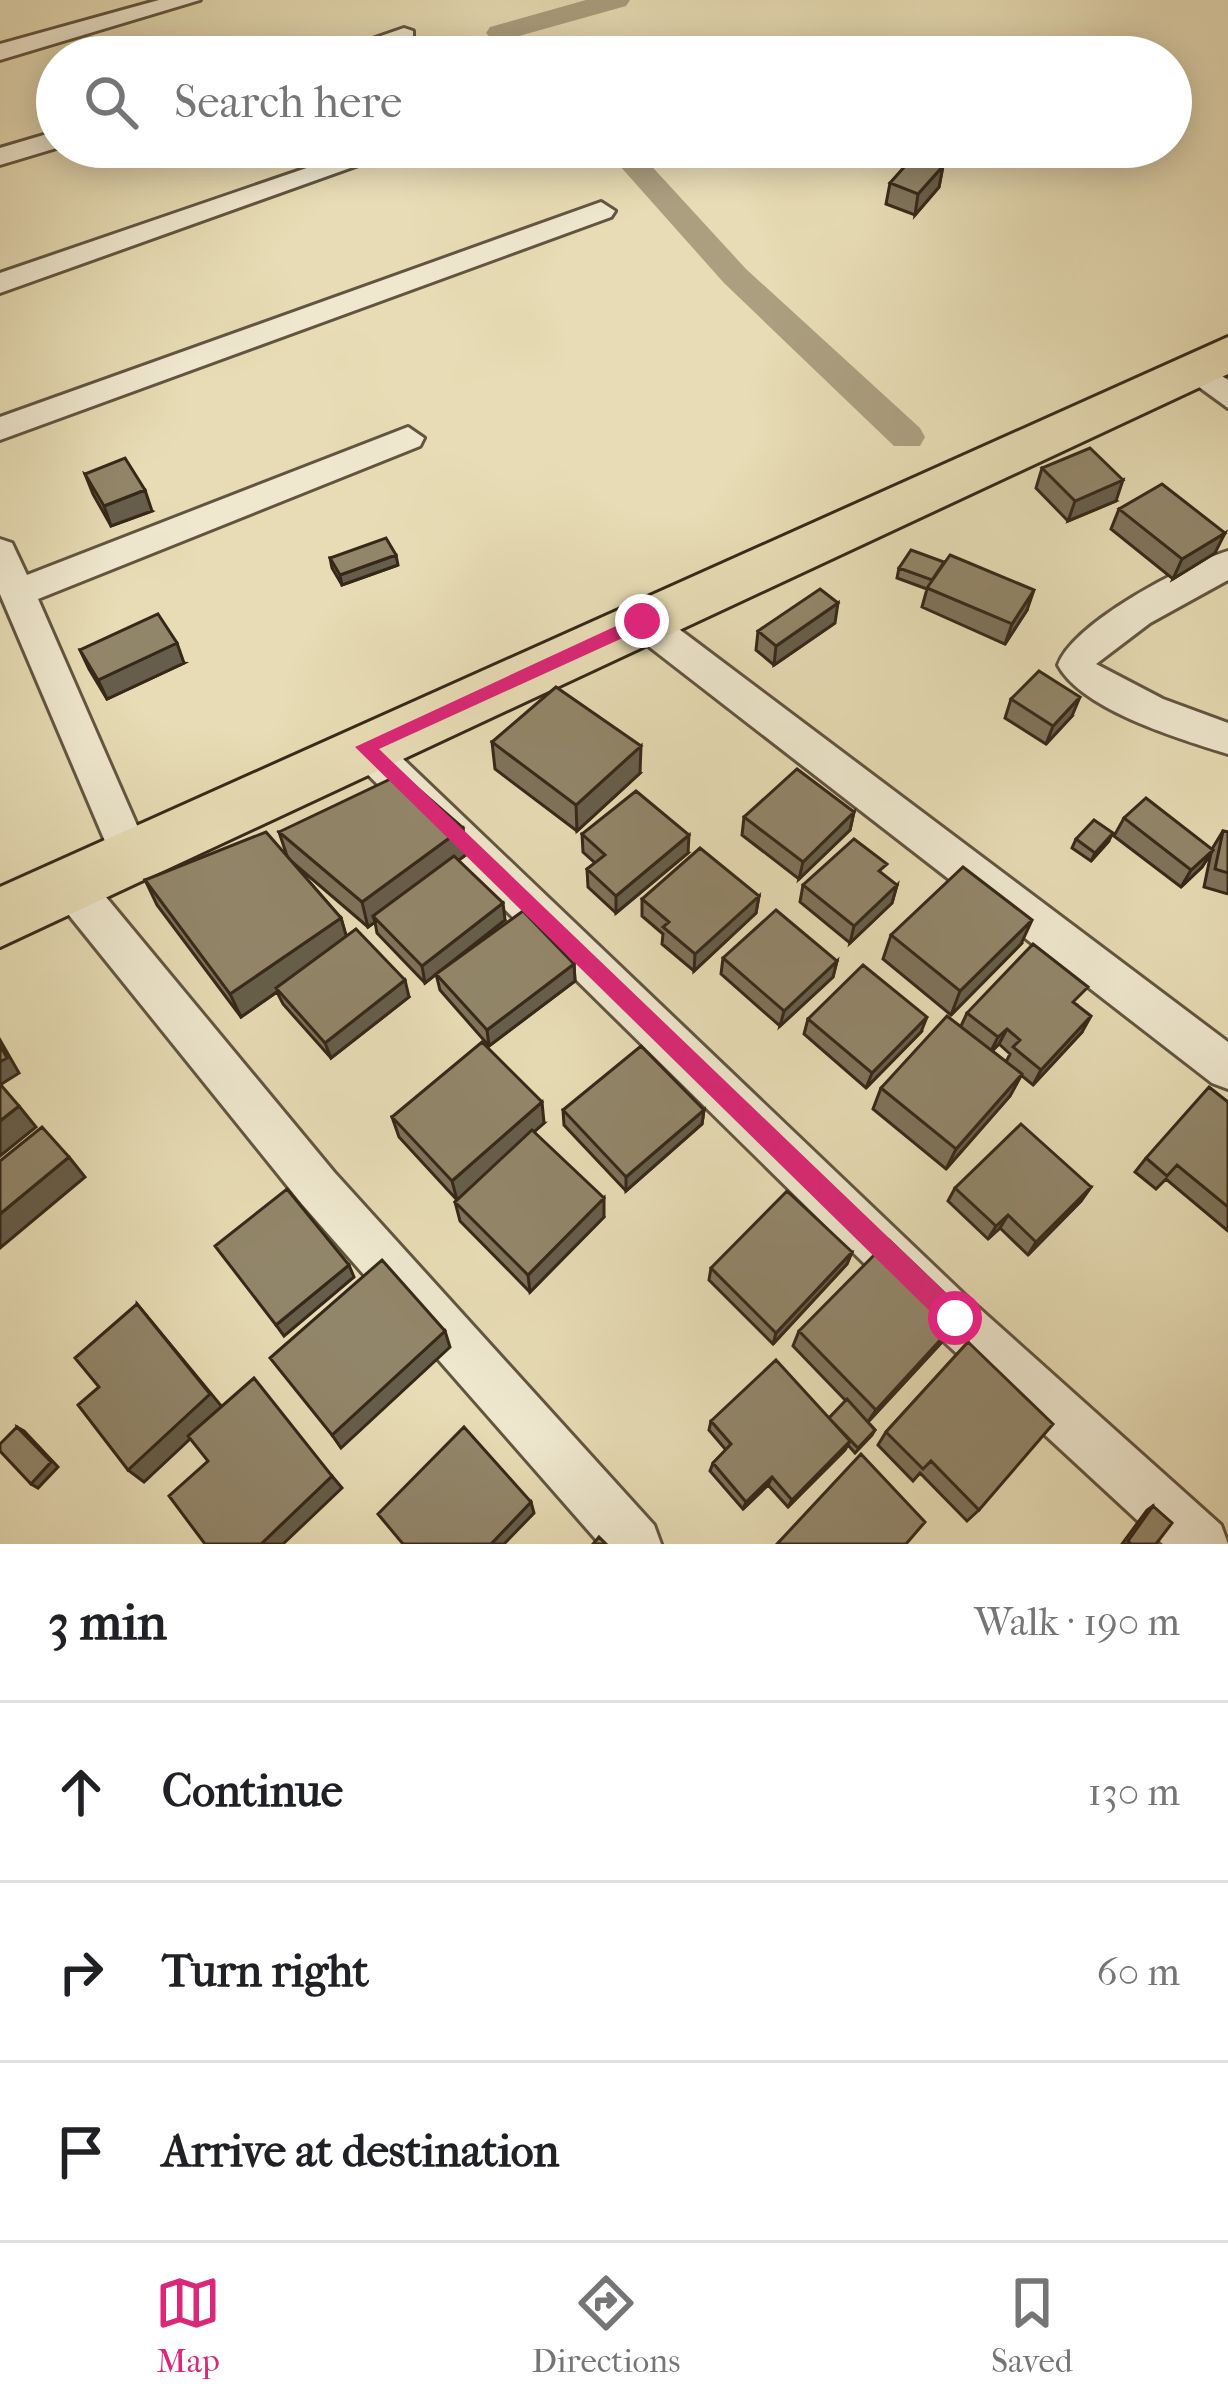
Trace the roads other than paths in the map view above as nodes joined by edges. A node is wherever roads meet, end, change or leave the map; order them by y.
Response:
1 (187, 0) edge
2 (58, 36) edge
3 (36, 42) edge
4 (0, 52) edge
5 (36, 146) edge
6 (0, 157) edge
7 (333, 168) edge
8 (601, 211) dead end
9 (0, 283) edge
10 (1217, 373) edge
11 (0, 429) edge
12 (408, 438) dead end
13 (0, 552) edge
14 (1222, 577) edge
15 (20, 592) junction
16 (642, 621) junction
17 (1228, 739) edge
18 (364, 747) junction
19 (130, 855) junction
20 (71, 886) junction
21 (0, 918) edge
22 (1228, 1068) edge
23 (635, 1544) edge
24 (1202, 1544) edge

1 - 2 street
3 - 4 street
5 - 6 street
7 - 9 street
8 - 11 street
10 - 16 main road
12 - 15 street
13 - 15 street
14 - 17 street
15 - 19 street
16 - 18 main road
16 - 22 street
18 - 19 main road
18 - 24 street
19 - 20 main road
20 - 21 main road
20 - 23 street

